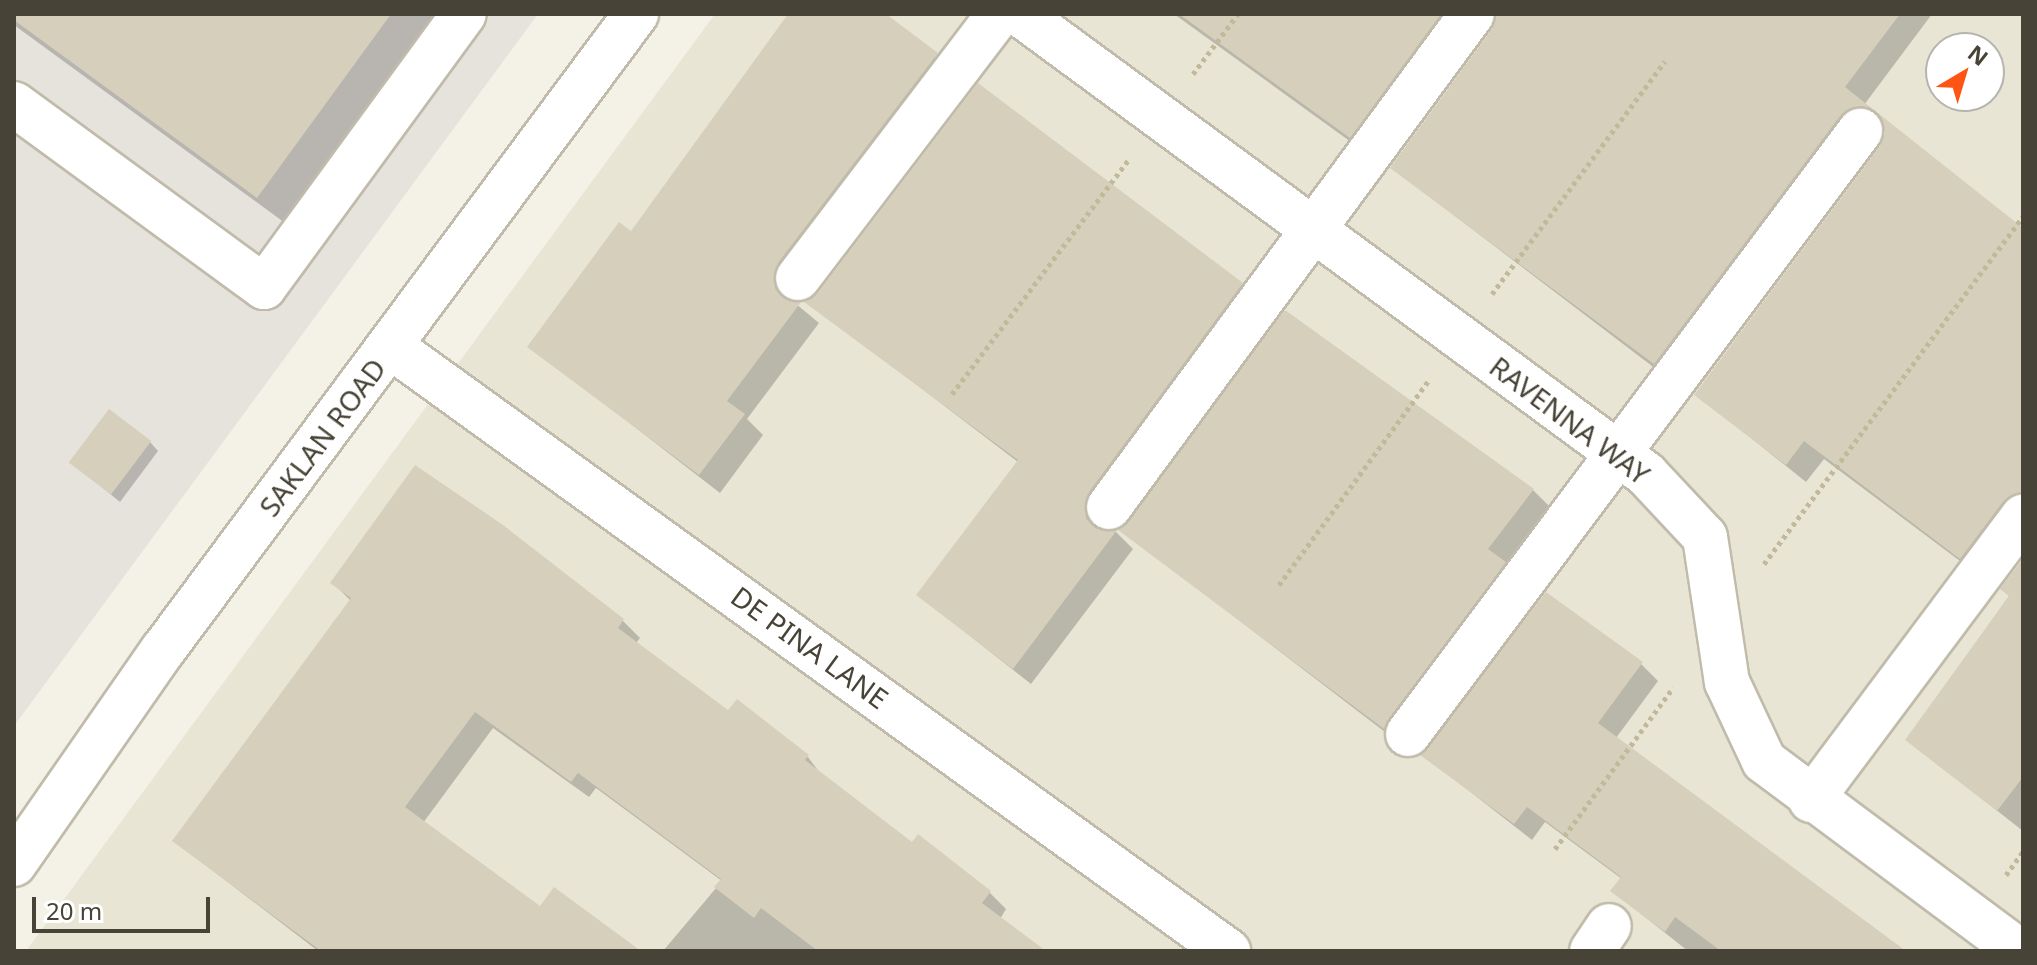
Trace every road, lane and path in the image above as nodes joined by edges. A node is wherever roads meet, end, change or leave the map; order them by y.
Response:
1 (464, 14) edge
2 (636, 14) edge
3 (999, 14) edge
4 (1020, 14) edge
5 (1238, 14) edge
6 (1472, 14) edge
7 (14, 104) edge
8 (1160, 117) junction
9 (1860, 131) dead end
10 (2023, 216) edge
11 (1316, 231) junction
12 (798, 278) dead end
13 (390, 346) junction
14 (952, 394) dead end
15 (1621, 455) junction
16 (1109, 507) dead end
17 (2023, 517) edge
18 (1719, 625) junction
19 (1408, 734) dead end
20 (1811, 800) junction
21 (1555, 849) dead end
22 (14, 864) edge
23 (1228, 951) edge
24 (2019, 951) edge

1 - 7 street
2 - 13 street, SAKLAN ROAD
3 - 12 street
4 - 8 street, RAVENNA WAY
5 - 8 path
6 - 11 street
8 - 11 street, RAVENNA WAY
8 - 14 path
9 - 15 street
10 - 18 path
11 - 15 street, RAVENNA WAY
11 - 16 street
13 - 22 street, SAKLAN ROAD
13 - 23 street, DE PINA LANE
15 - 18 street, RAVENNA WAY
15 - 19 street
17 - 20 street
18 - 20 street, RAVENNA WAY
18 - 21 path
20 - 24 street, RAVENNA WAY

